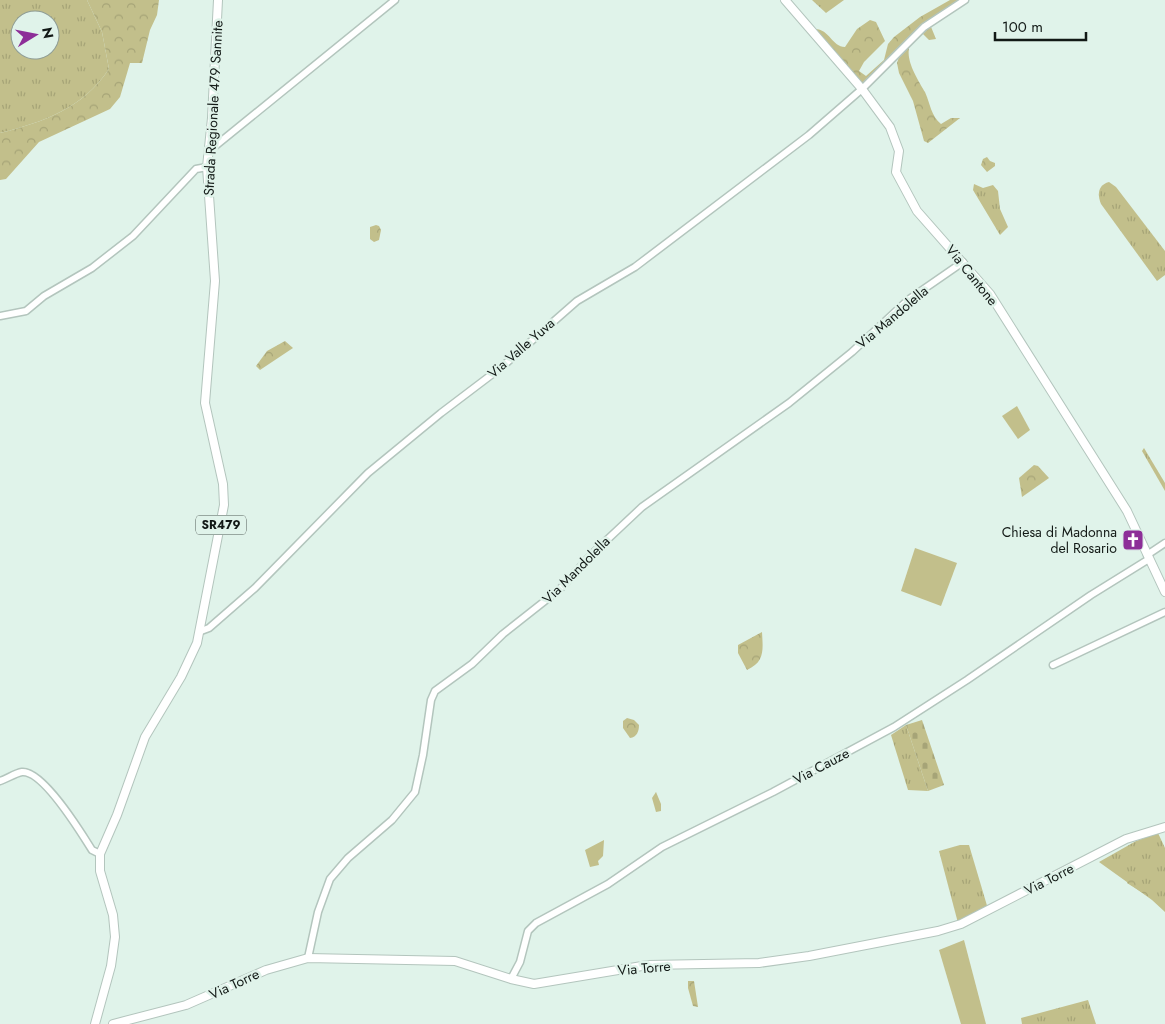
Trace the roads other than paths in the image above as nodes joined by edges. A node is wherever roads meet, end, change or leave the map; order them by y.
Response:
1 (218, 0) edge
2 (395, 0) edge
3 (785, 0) edge
4 (965, 0) edge
5 (862, 89) junction
6 (209, 148) junction
7 (207, 167) junction
8 (964, 262) junction
9 (0, 316) edge
10 (1165, 543) edge
11 (1148, 557) junction
12 (1165, 592) edge
13 (1165, 612) edge
14 (201, 631) junction
15 (1053, 664) dead end
16 (0, 782) edge
17 (1165, 827) edge
18 (100, 854) junction
19 (308, 958) junction
20 (511, 979) junction
21 (95, 1024) edge
22 (113, 1024) edge

1 - 6 main road, Strada Regionale 479 Sannite / SR479
2 - 6 street
3 - 5 main road, Via Cantone
4 - 5 street, Via Valle Yuva
5 - 8 main road, Via Cantone
5 - 14 street, Via Valle Yuva
6 - 7 main road, Strada Regionale 479 Sannite / SR479
7 - 9 street
7 - 14 main road, Strada Regionale 479 Sannite / SR479
8 - 11 main road, Via Cantone
8 - 19 street, Via Mandolella
10 - 11 street, Via Cauze
11 - 12 main road, Via Cantone
11 - 20 street, Via Cauze
13 - 15 street
14 - 18 main road, Strada Regionale 479 Sannite / SR479
16 - 18 street
17 - 20 main road, Via Torre
18 - 21 main road, Strada Regionale 479 Sannite / SR479
19 - 20 main road, Via Torre
19 - 22 main road, Via Torre

